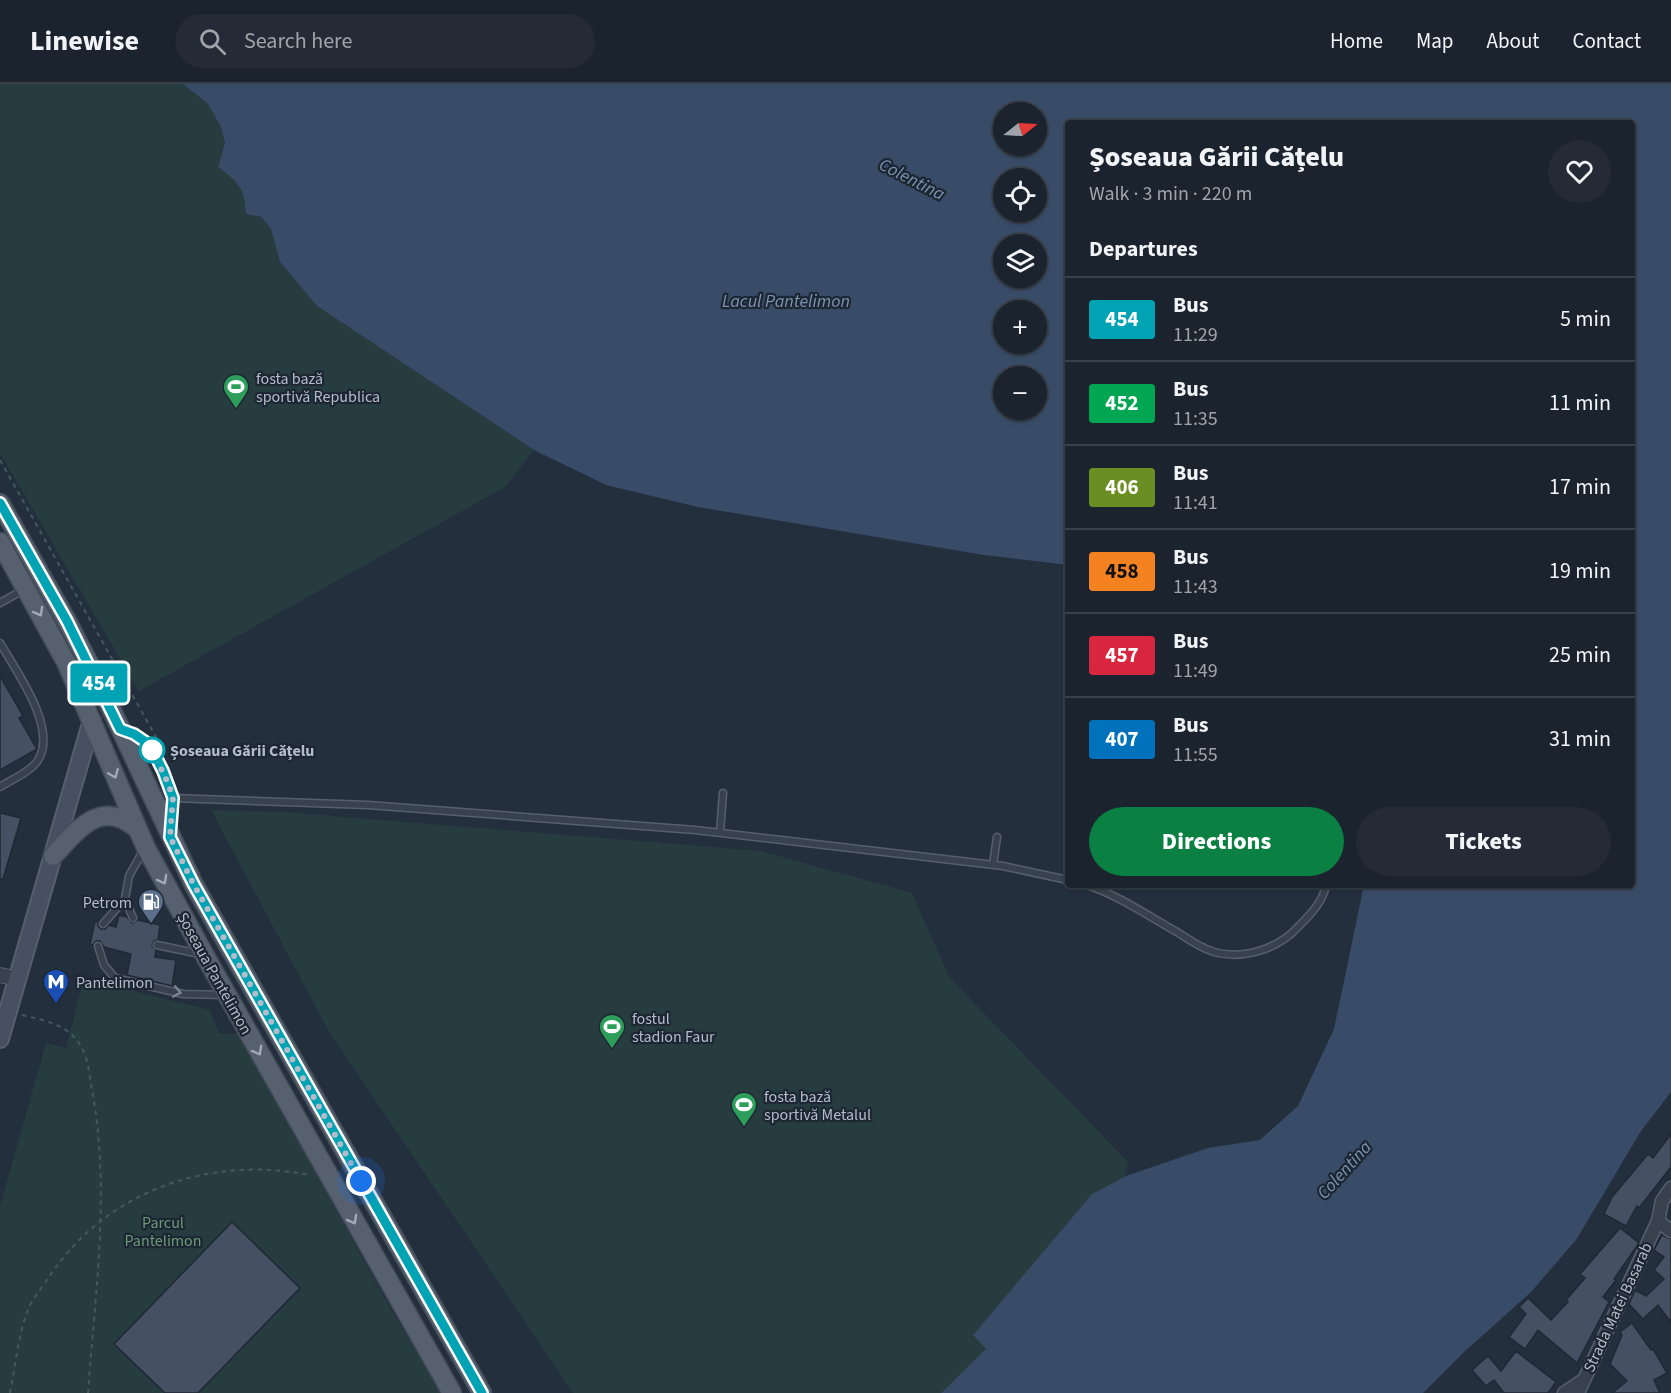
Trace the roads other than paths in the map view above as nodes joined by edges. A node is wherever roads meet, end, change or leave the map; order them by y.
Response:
1 (0, 503) edge
2 (0, 542) edge
3 (26, 588) junction
4 (0, 603) edge
5 (0, 643) edge
6 (97, 680) junction
7 (92, 720) junction
8 (120, 729) junction
9 (0, 787) edge
10 (723, 793) dead end
11 (173, 798) junction
12 (136, 828) junction
13 (720, 833) junction
14 (170, 837) junction
15 (997, 837) dead end
16 (146, 848) junction
17 (52, 856) junction
18 (993, 865) junction
19 (1065, 879) edge
20 (1094, 888) edge
21 (1325, 888) edge
22 (125, 899) junction
23 (133, 918) dead end
24 (104, 924) dead end
25 (157, 945) dead end
26 (98, 946) dead end
27 (204, 954) junction
28 (0, 975) edge
29 (18, 980) junction
30 (227, 995) junction
31 (0, 1039) edge
32 (1671, 1188) edge
33 (1658, 1221) junction
34 (1671, 1231) edge
35 (1580, 1387) edge
36 (452, 1393) edge
37 (482, 1393) edge
38 (1564, 1393) edge

1 - 6 main road, Șoseaua Pantelimon
2 - 3 main road, Șoseaua Pantelimon
3 - 4 lane
3 -> 7 main road, Șoseaua Pantelimon
5 - 9 lane
6 - 7 main road
6 - 8 main road, Șoseaua Pantelimon
7 - 8 main road
7 -> 12 main road, Șoseaua Pantelimon
7 - 17 main road
8 - 11 lane
8 - 14 main road, Șoseaua Pantelimon
10 - 13 lane
11 - 13 lane
11 - 14 lane
12 - 16 main road, Șoseaua Pantelimon
12 - 17 main road
13 - 18 lane
14 - 37 main road, Șoseaua Pantelimon
15 - 18 lane
16 - 22 lane
16 -> 27 main road, Șoseaua Pantelimon
17 - 29 main road
18 - 19 lane
20 - 21 lane
22 - 23 lane
22 - 24 lane
25 - 27 lane
26 -> 30 lane
27 - 30 main road, Șoseaua Pantelimon
28 - 29 street
29 - 31 main road
30 -> 36 main road, Șoseaua Pantelimon
32 - 33 street, Strada Matei Basarab
33 - 34 street
33 - 35 street, Strada Matei Basarab
35 - 38 street

